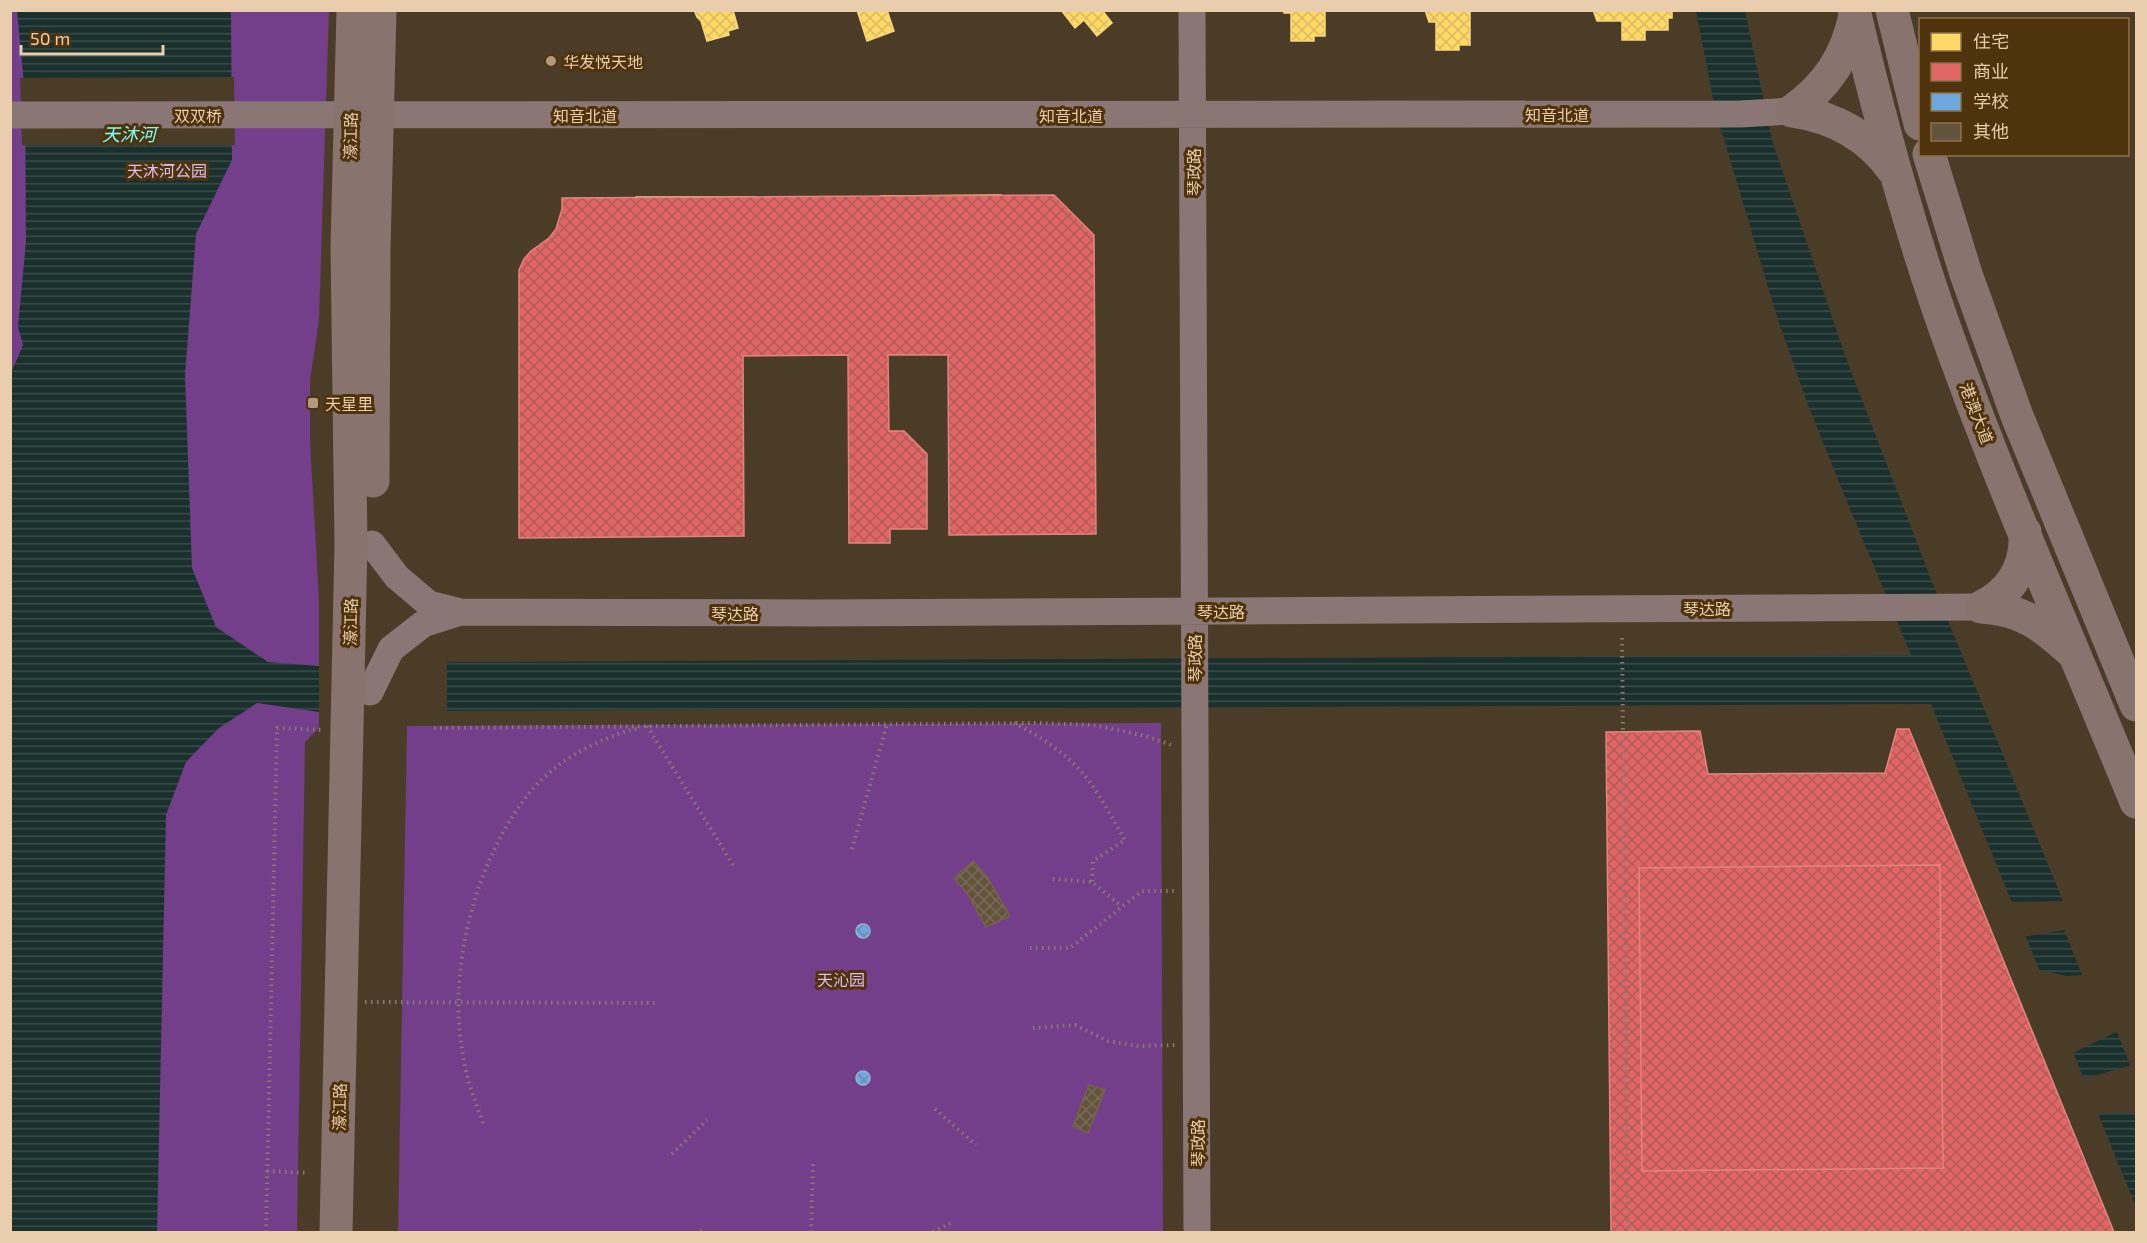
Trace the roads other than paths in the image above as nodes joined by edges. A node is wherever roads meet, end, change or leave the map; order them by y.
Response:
1 (353, 10) edge
2 (380, 10) edge
3 (1192, 10) edge
4 (1892, 10) edge
5 (1855, 13) edge
6 (1792, 111) junction
7 (10, 115) edge
8 (364, 115) junction
9 (1192, 115) junction
10 (1919, 119) edge
11 (1930, 156) edge
12 (1896, 174) junction
13 (2025, 531) junction
14 (372, 544) junction
15 (1981, 607) junction
16 (1194, 611) junction
17 (461, 612) junction
18 (2076, 656) junction
19 (370, 692) junction
20 (2136, 705) edge
21 (2136, 802) edge
22 (336, 1233) edge
23 (357, 1233) edge
24 (1197, 1233) edge

1 - 8 main road, 濠江路
2 - 8 main road, 濠江路
3 - 9 street, 琴政路
4 - 10 main road
5 - 6 main road
5 - 12 main road, 港澳大道
6 - 9 street, 知音北道
6 - 12 main road
7 - 8 street, 双双桥
8 - 9 street, 知音北道
8 - 14 main road, 濠江路
8 - 22 main road, 濠江路
9 - 16 street, 琴政路
11 - 20 main road
12 - 13 main road, 港澳大道
13 - 15 main road
13 - 18 main road, 港澳大道
14 - 17 street
14 - 19 main road, 濠江路
15 - 16 street, 琴达路
15 - 18 main road
16 - 17 street, 琴达路
16 - 24 street, 琴政路
17 - 19 street
18 - 21 main road, 港澳大道
19 - 23 main road, 濠江路

